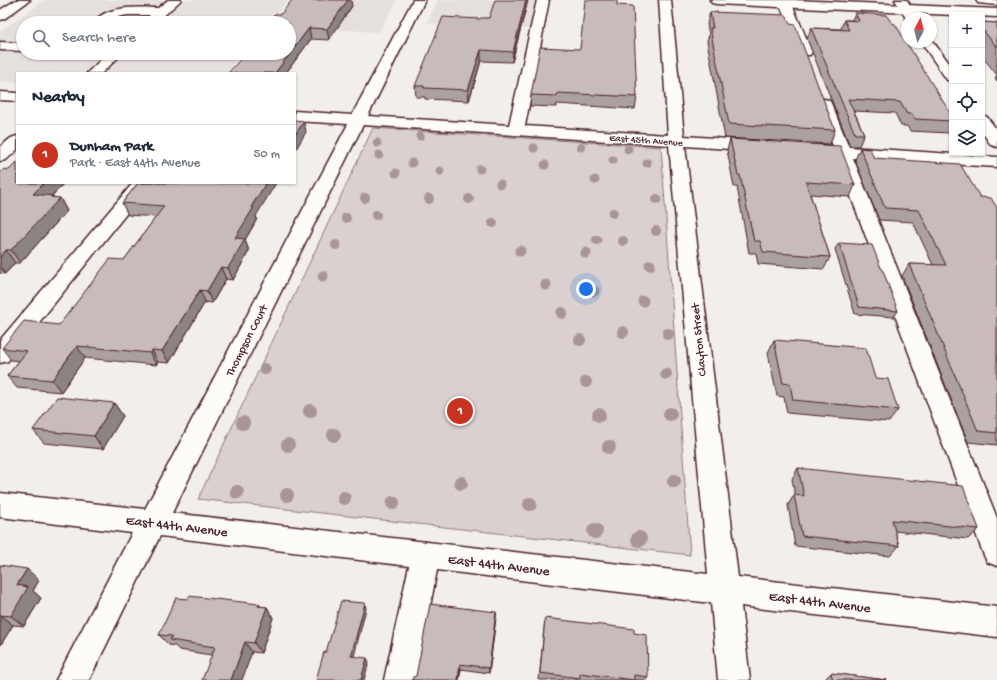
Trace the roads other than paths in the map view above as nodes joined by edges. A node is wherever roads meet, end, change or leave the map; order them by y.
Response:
1 (24, 0) edge
2 (175, 0) edge
3 (419, 0) edge
4 (543, 0) edge
5 (664, 0) edge
6 (716, 0) edge
7 (982, 0) edge
8 (997, 1) edge
9 (785, 2) junction
10 (905, 7) edge
11 (161, 12) junction
12 (997, 12) edge
13 (0, 16) edge
14 (107, 16) edge
15 (157, 16) edge
16 (0, 46) edge
17 (16, 47) edge
18 (932, 48) edge
19 (108, 60) edge
20 (809, 64) edge
21 (95, 72) edge
22 (949, 73) edge
23 (821, 93) edge
24 (0, 96) edge
25 (16, 98) edge
26 (296, 116) edge
27 (359, 120) junction
28 (985, 124) edge
29 (516, 130) junction
30 (677, 141) junction
31 (16, 142) edge
32 (997, 142) edge
33 (775, 147) edge
34 (798, 149) edge
35 (843, 152) junction
36 (0, 156) edge
37 (997, 162) edge
38 (141, 184) edge
39 (0, 355) edge
40 (0, 505) edge
41 (152, 522) junction
42 (997, 554) edge
43 (426, 555) junction
44 (723, 590) junction
45 (997, 622) edge
46 (72, 680) edge
47 (400, 680) edge
48 (734, 680) edge

1 - 13 main road
2 - 11 main road
3 - 27 main road, Thompson Court
4 - 29 main road
5 - 30 main road, Clayton Street
6 - 9 main road
7 - 8 main road
9 - 10 main road
9 - 20 main road
10 - 12 main road
11 - 14 main road
11 - 15 main road
16 - 17 main road
18 - 22 main road
19 - 21 main road
23 - 35 main road
24 - 25 main road
26 - 27 main road, East 45th Avenue
27 - 29 main road, East 45th Avenue
27 - 41 main road, Thompson Court
28 - 32 main road
29 - 30 main road, East 45th Avenue
30 - 33 main road, East 45th Avenue
30 - 44 main road, Clayton Street
31 - 36 main road
34 - 35 main road
35 - 37 main road
35 - 42 main road
38 - 39 main road
40 - 41 main road, East 44th Avenue
41 - 43 main road, East 44th Avenue
41 - 46 main road, Thompson Court
43 - 44 main road, East 44th Avenue
43 - 47 main road
44 - 45 main road, East 44th Avenue
44 - 48 main road, Clayton Street

